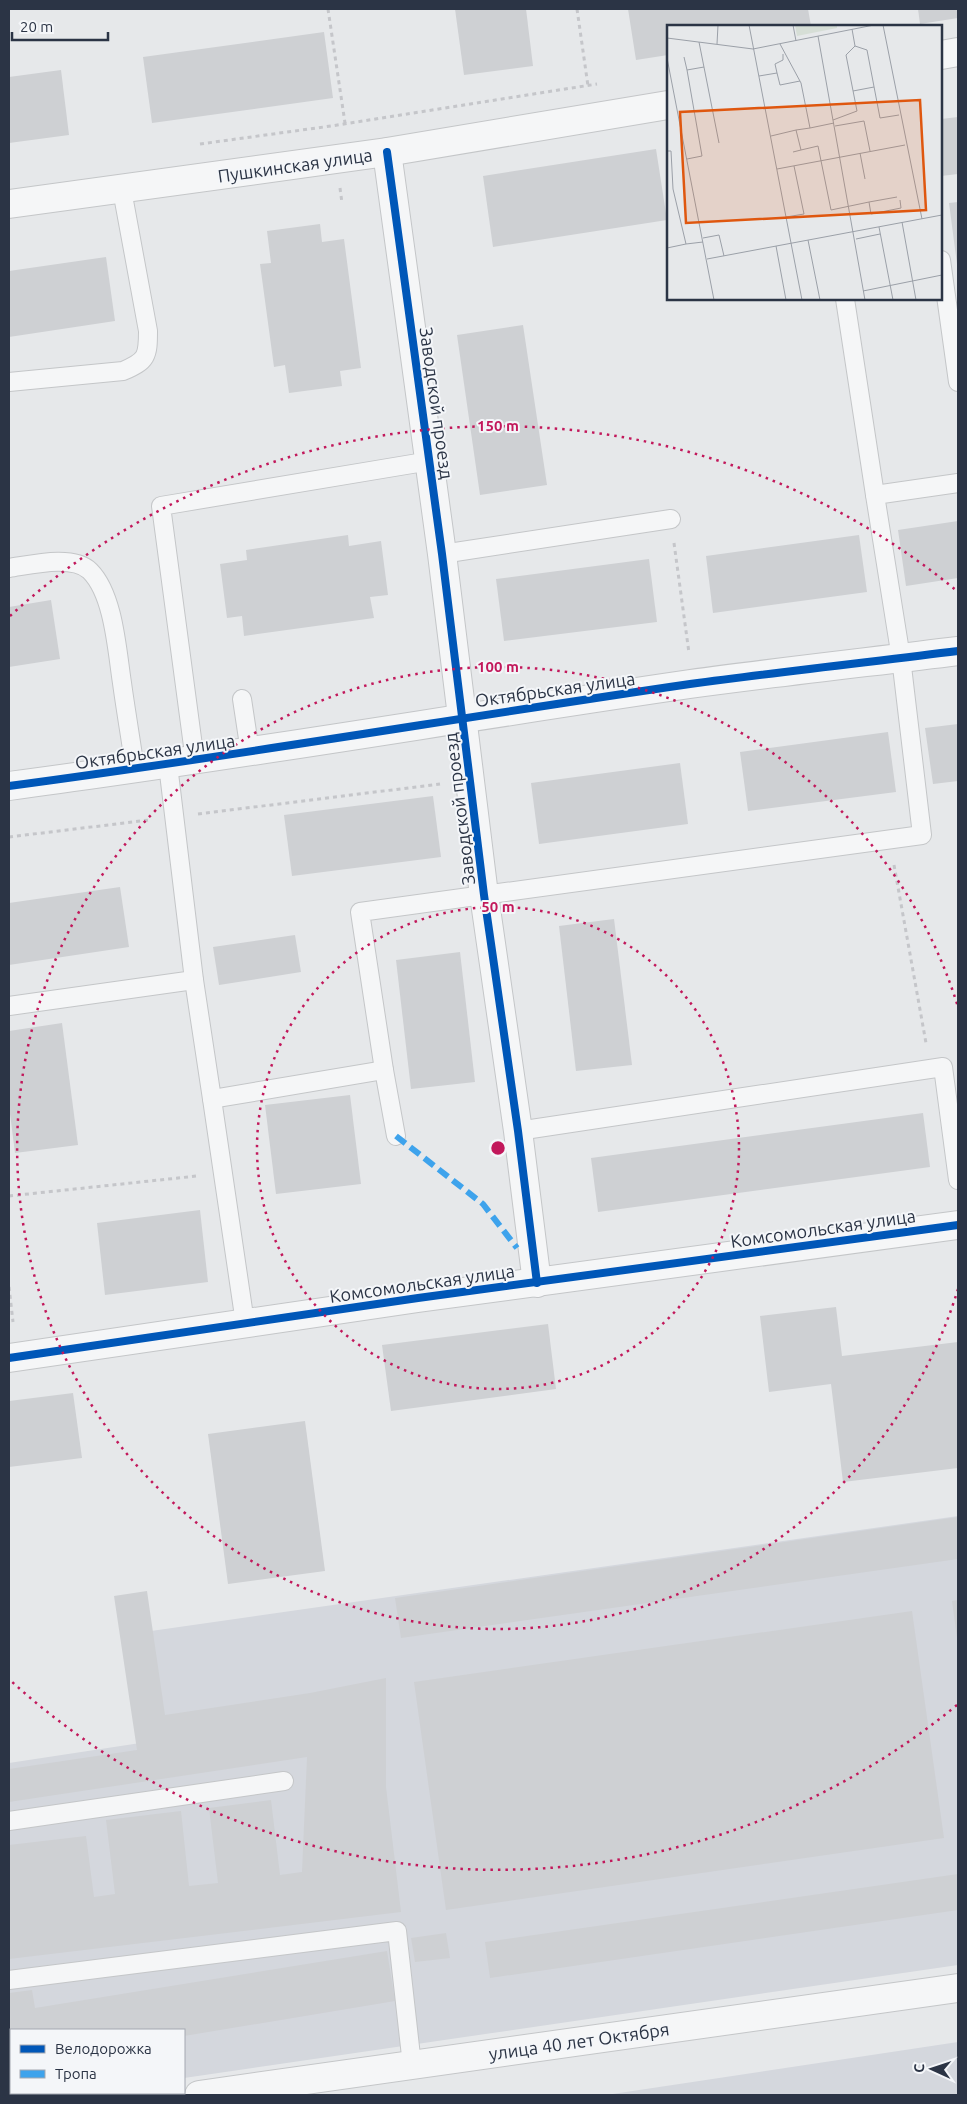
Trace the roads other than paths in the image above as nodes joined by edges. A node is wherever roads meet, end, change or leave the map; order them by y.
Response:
1 (958, 52) edge
2 (942, 55) edge
3 (667, 105) edge
4 (387, 152) junction
5 (122, 190) junction
6 (9, 204) edge
7 (942, 267) edge
8 (845, 300) edge
9 (9, 382) edge
10 (958, 382) edge
11 (430, 461) junction
12 (958, 483) edge
13 (875, 495) junction
14 (671, 519) road end
15 (442, 554) junction
16 (9, 568) edge
17 (958, 651) edge
18 (900, 658) junction
19 (242, 700) dead end
20 (463, 718) junction
21 (250, 752) junction
22 (195, 761) junction
23 (168, 765) junction
24 (136, 770) junction
25 (9, 786) edge
26 (484, 895) junction
27 (194, 980) junction
28 (9, 1006) edge
29 (384, 1070) junction
30 (212, 1099) junction
31 (518, 1131) junction
32 (396, 1136) dead end
33 (958, 1180) edge
34 (958, 1225) edge
35 (537, 1283) junction
36 (245, 1323) junction
37 (9, 1358) edge
38 (284, 1781) dead end
39 (9, 1821) edge
40 (9, 1980) edge
41 (958, 1988) edge
42 (412, 2065) junction
43 (199, 2095) edge

1 - 2 street
3 - 4 street, Пушкинская улица
4 - 5 street, Пушкинская улица
4 - 11 street, Заводской проезд
5 - 6 street, Пушкинская улица
5 - 9 lane
7 - 10 lane
8 - 13 lane
11 - 15 street, Заводской проезд
11 - 22 lane
12 - 13 lane
13 - 18 lane
14 - 15 lane
15 - 20 street, Заводской проезд
16 - 24 lane
17 - 18 street, Октябрьская улица
18 - 20 street, Октябрьская улица
18 - 26 lane
19 - 21 lane
20 - 21 street, Октябрьская улица
20 - 26 street, Заводской проезд
21 - 22 street, Октябрьская улица
22 - 23 street, Октябрьская улица
23 - 24 street, Октябрьская улица
23 - 27 lane
24 - 25 street, Октябрьская улица
26 - 29 lane
26 - 31 street, Заводской проезд
27 - 28 lane
27 - 30 lane
29 - 30 lane
29 - 32 lane
30 - 36 lane
31 - 33 lane
31 - 35 street, Заводской проезд
34 - 35 street, Комсомольская улица
35 - 36 street, Комсомольская улица
36 - 37 street, Комсомольская улица
38 - 39 lane
40 - 42 lane
41 - 42 street, улица 40 лет Октября
42 - 43 street, улица 40 лет Октября

